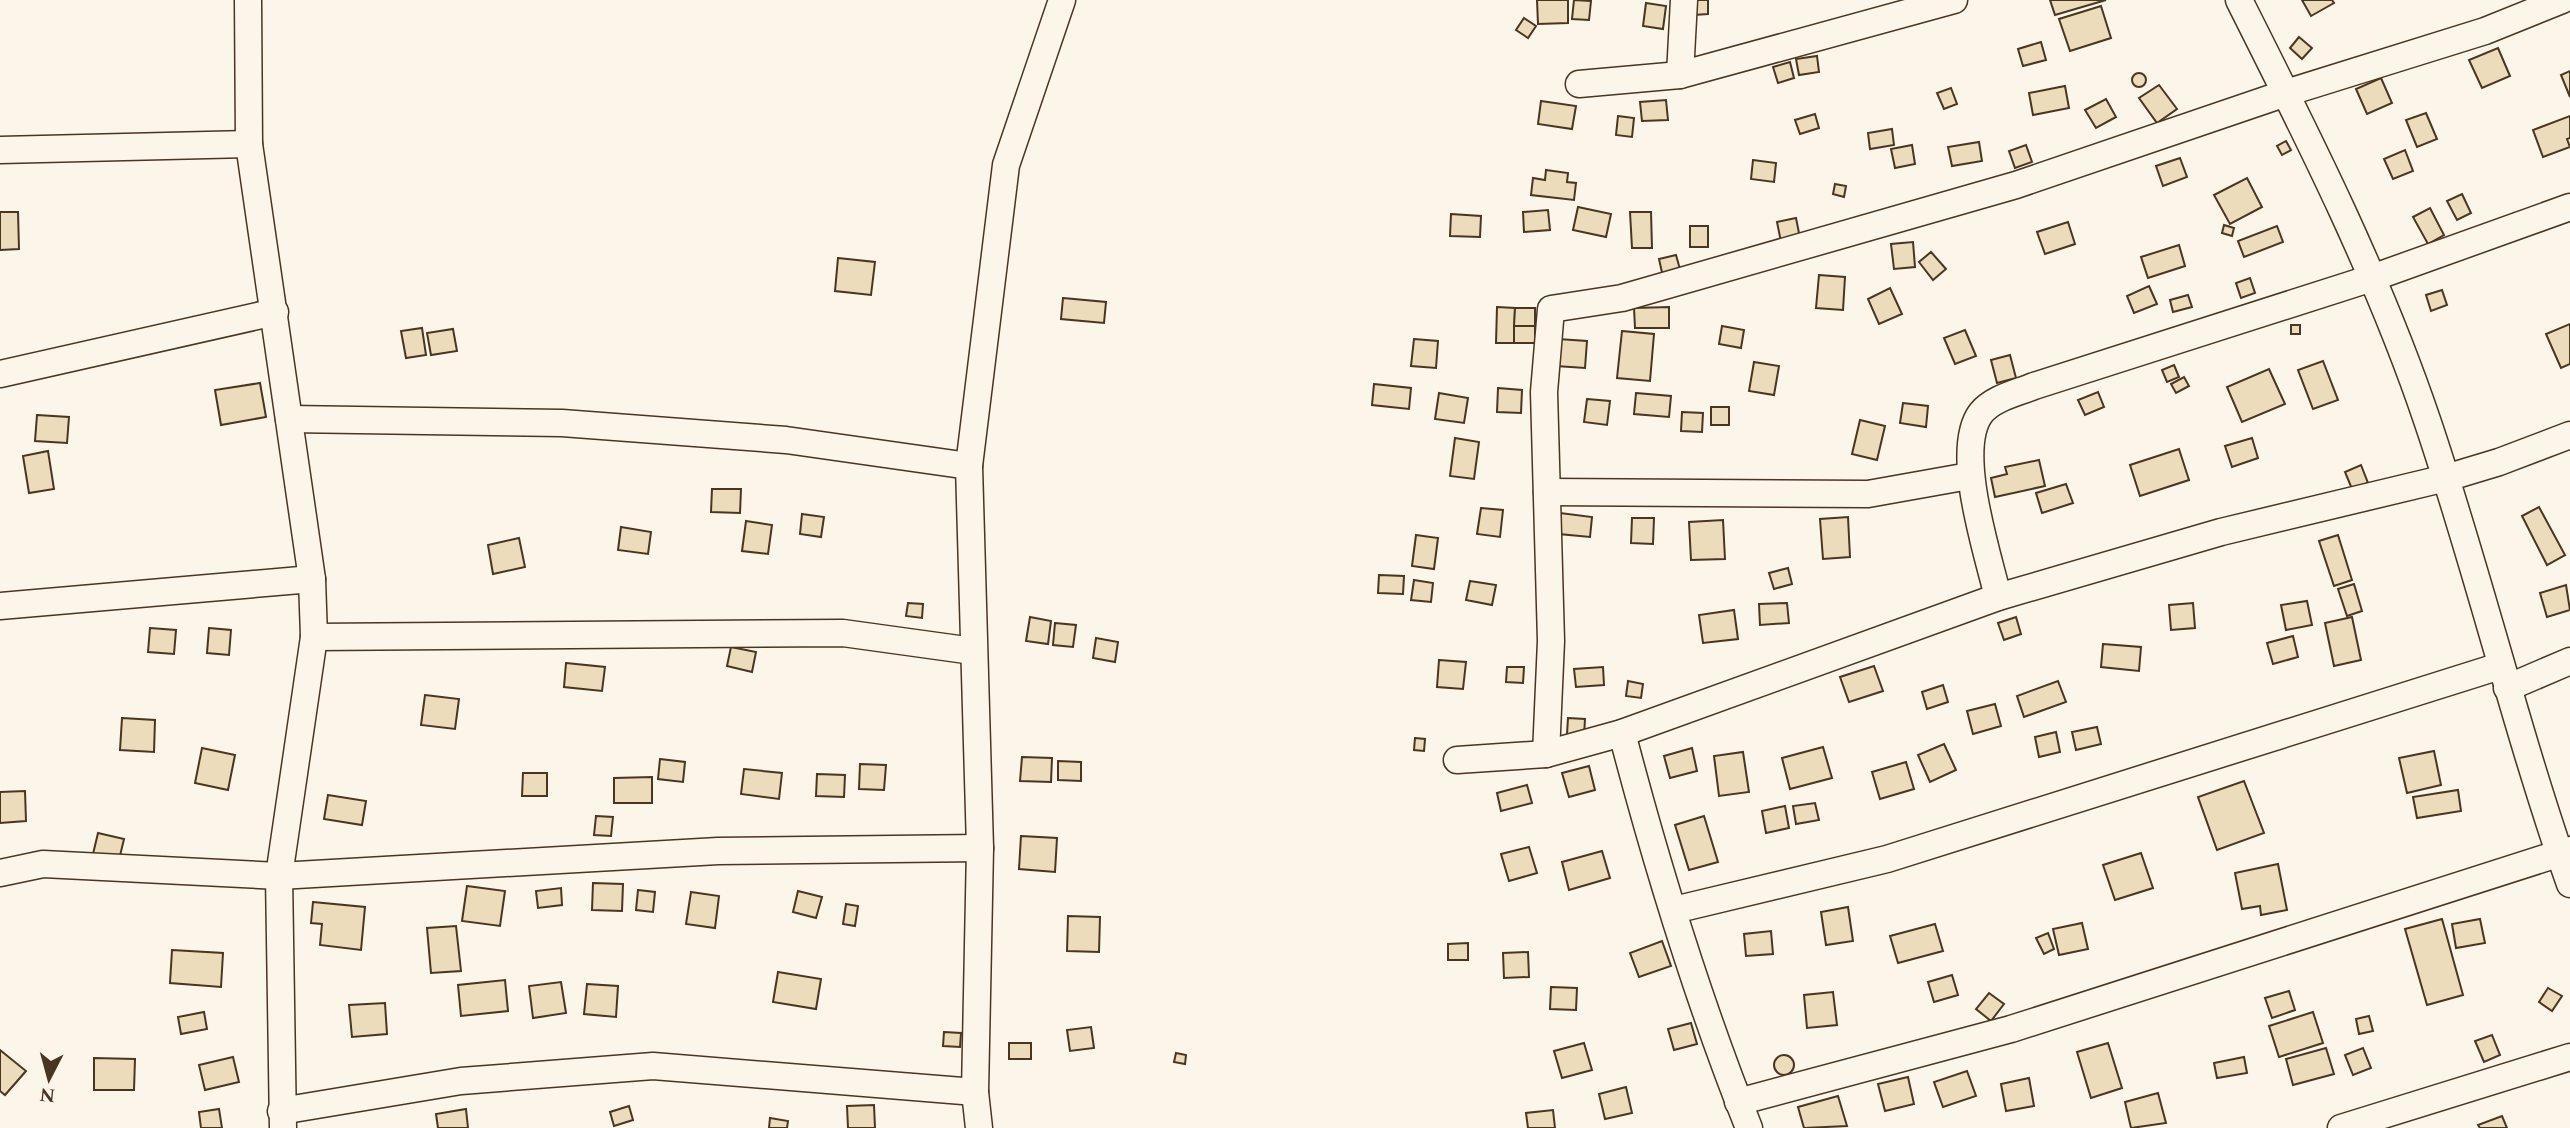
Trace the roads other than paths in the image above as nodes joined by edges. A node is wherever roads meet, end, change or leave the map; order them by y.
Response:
1 (248, 0) edge
2 (1062, 0) edge
3 (1684, 0) edge
4 (1954, 0) edge
5 (2239, 0) edge
6 (2562, 0) edge
7 (1680, 75) junction
8 (1579, 84) dead end
9 (2286, 93) junction
10 (249, 144) junction
11 (0, 150) edge
12 (2570, 207) edge
13 (2372, 278) junction
14 (275, 312) junction
15 (0, 374) edge
16 (289, 419) junction
17 (2570, 435) edge
18 (969, 466) junction
19 (1969, 476) junction
20 (2446, 478) junction
21 (1547, 492) junction
22 (312, 579) junction
23 (1998, 597) junction
24 (0, 606) edge
25 (314, 637) junction
26 (973, 651) junction
27 (2570, 661) edge
28 (2503, 677) junction
29 (1622, 733) junction
30 (1546, 754) junction
31 (1457, 760) dead end
32 (980, 848) junction
33 (2564, 851) edge
34 (0, 873) edge
35 (279, 876) junction
36 (2570, 884) edge
37 (1674, 910) junction
38 (2570, 1057) edge
39 (975, 1091) junction
40 (1738, 1102) junction
41 (282, 1119) edge
42 (979, 1128) edge
43 (1749, 1128) edge
44 (2341, 1128) edge

1 - 10 street
2 - 18 street
3 - 7 street
4 - 7 street
5 - 9 street
6 - 9 street
7 - 8 street
9 - 13 street
9 - 21 street
10 - 11 street
10 - 14 street
12 - 13 street
13 - 19 street
13 - 20 street
14 - 15 street
14 - 16 street
16 - 18 street
16 - 22 street
17 - 20 street
18 - 26 street
19 - 21 street
19 - 23 street
20 - 23 street
20 - 28 street
21 - 30 street
22 - 24 street
22 - 25 street
23 - 29 street
25 - 26 street
25 - 35 street
26 - 32 street
27 - 28 street
28 - 33 street
28 - 37 street
29 - 30 street
29 - 37 street
30 - 31 street
32 - 35 street
32 - 39 street
33 - 36 street
33 - 40 street
34 - 35 street
35 - 41 street
37 - 40 street
38 - 44 street
39 - 41 street
39 - 42 street
40 - 43 street

